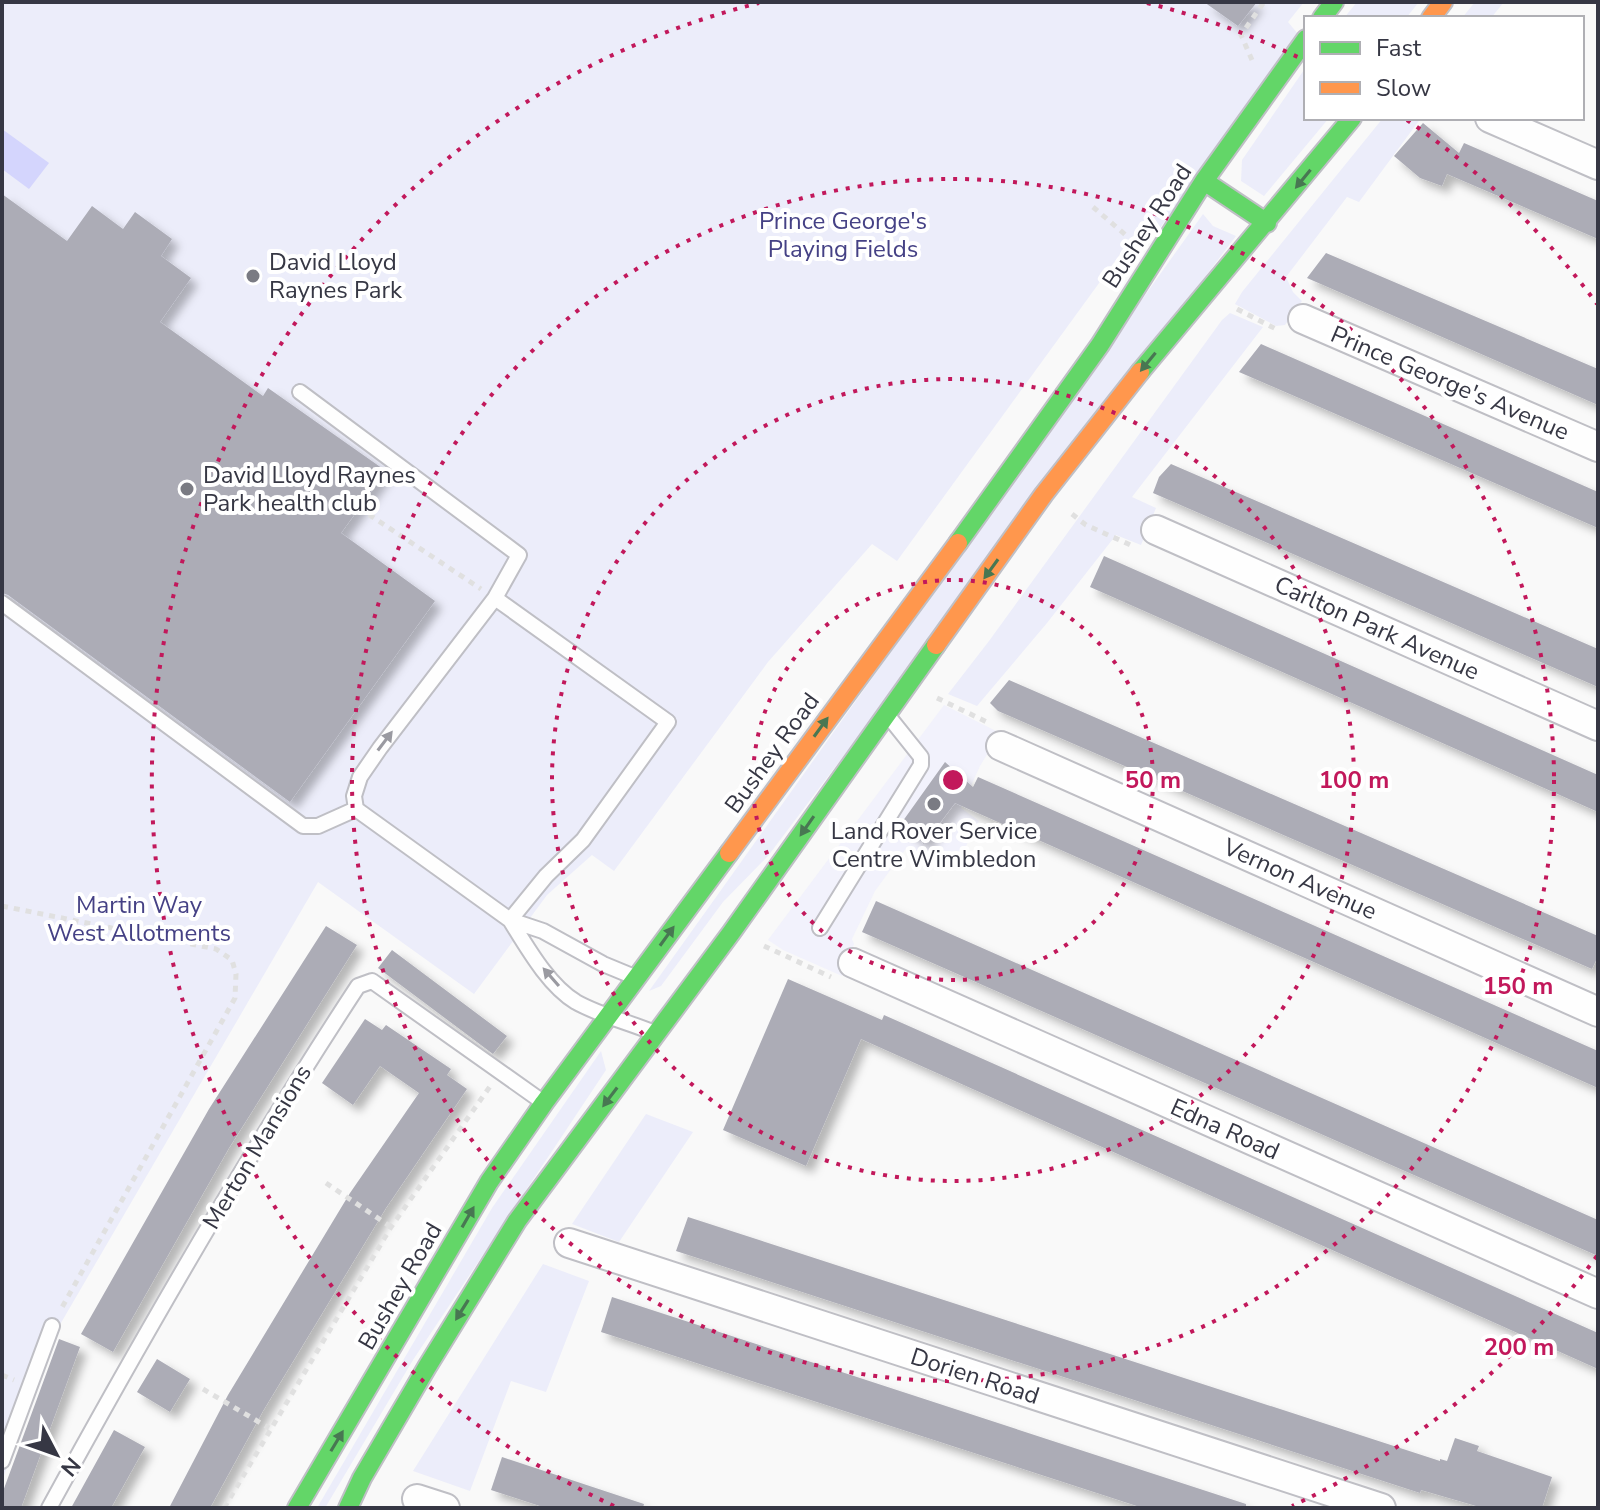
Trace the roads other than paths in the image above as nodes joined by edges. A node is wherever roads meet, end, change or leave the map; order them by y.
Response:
1 (1304, 42) edge
2 (1350, 120) edge
3 (1495, 120) edge
4 (1598, 165) edge
5 (1204, 181) junction
6 (1267, 223) junction
7 (1303, 319) road end
8 (300, 392) dead end
9 (1598, 447) edge
10 (1156, 530) road end
11 (495, 598) junction
12 (2, 603) edge
13 (886, 713) junction
14 (1598, 726) edge
15 (1001, 746) road end
16 (356, 809) junction
17 (510, 920) junction
18 (820, 928) dead end
19 (853, 963) road end
20 (636, 978) junction
21 (1598, 1012) edge
22 (609, 1015) junction
23 (657, 1034) junction
24 (544, 1103) junction
25 (569, 1243) dead end
26 (1598, 1294) edge
27 (52, 1326) road end
28 (2, 1461) edge
29 (417, 1499) dead end
30 (49, 1508) edge
31 (297, 1508) edge
32 (348, 1508) edge
33 (445, 1508) edge
34 (1381, 1508) edge

1 - 5 main road, Bushey Road
2 -> 6 main road
3 - 4 street
5 - 6 main road
20 -> 5 main road, Bushey Road
6 -> 13 main road
7 - 9 street, Prince George's Avenue
8 - 11 lane
10 - 14 street, Carlton Park Avenue
16 -> 11 lane
11 - 17 lane
12 - 16 lane
13 - 18 lane
13 -> 23 main road
15 - 21 street, Vernon Avenue
16 - 17 lane
17 - 20 lane
22 -> 17 lane
19 - 26 street, Edna Road
20 - 22 main road, Bushey Road
22 - 23 lane
22 - 24 main road, Bushey Road
23 -> 32 main road
24 - 30 lane, Merton Mansions
31 -> 24 main road, Bushey Road
25 - 34 street, Dorien Road
27 - 28 lane
29 - 33 street

